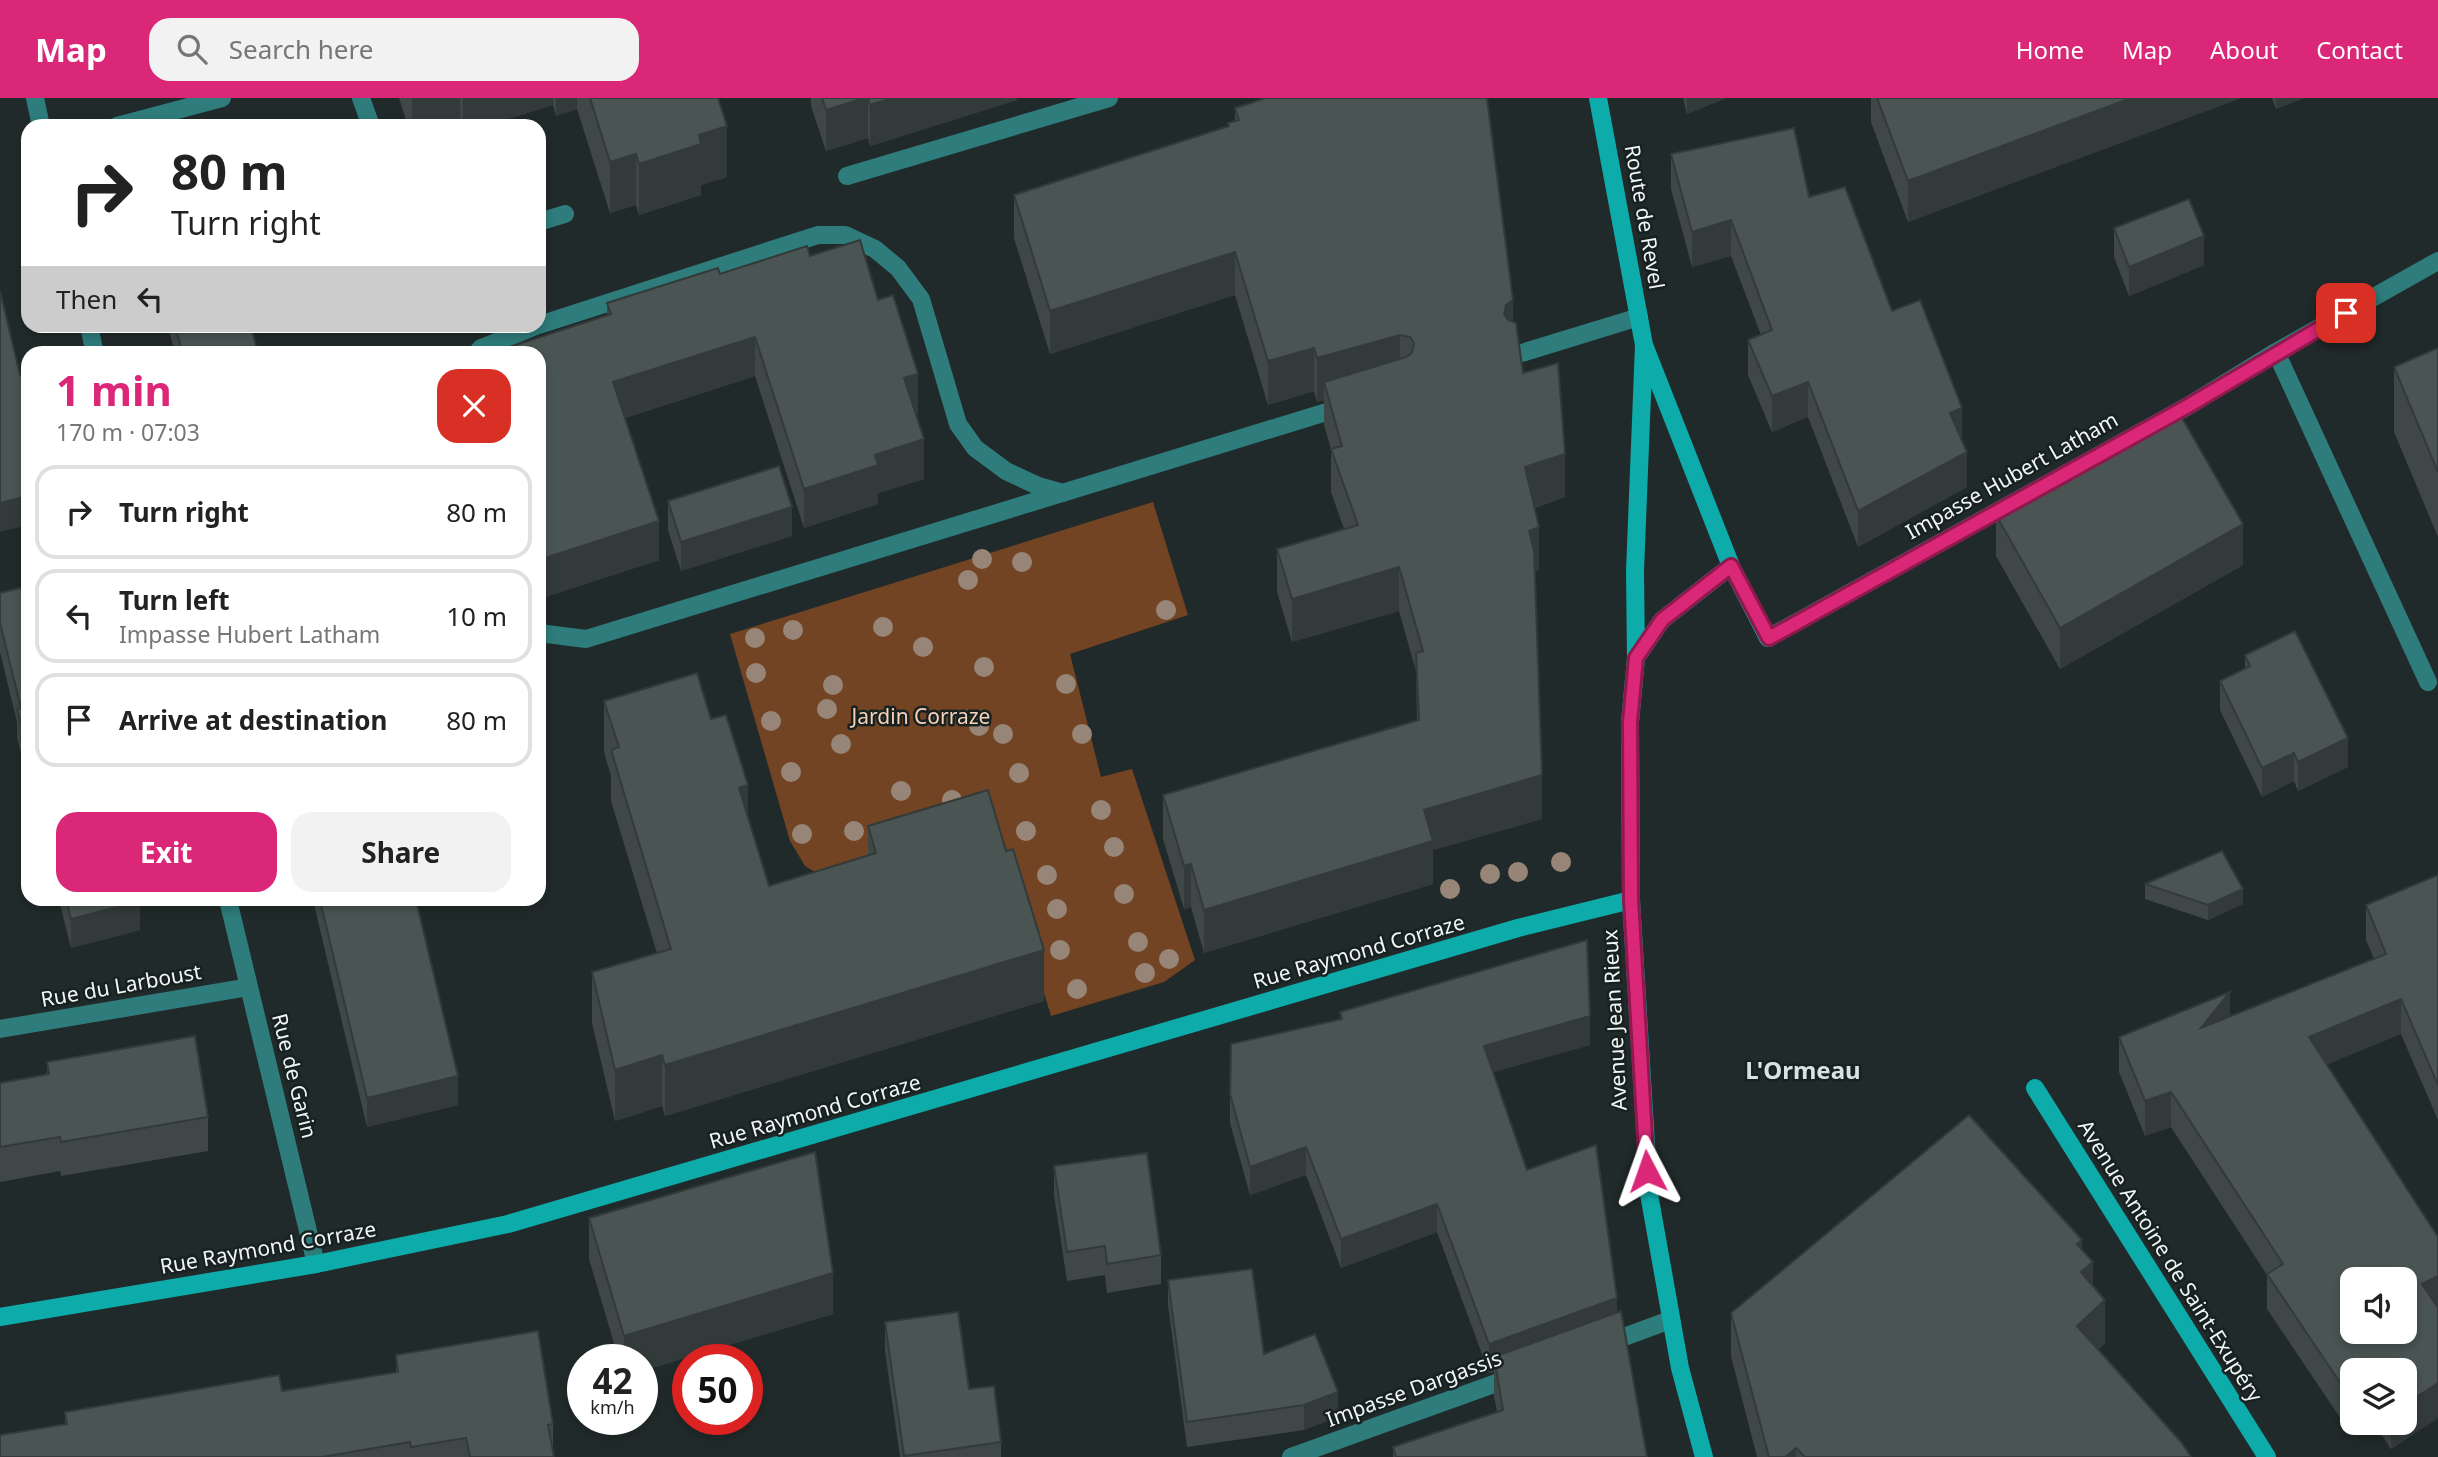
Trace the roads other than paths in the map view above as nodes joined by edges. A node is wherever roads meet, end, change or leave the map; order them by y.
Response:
1 (35, 98) edge
2 (222, 98) edge
3 (361, 98) edge
4 (1110, 98) edge
5 (1598, 98) edge
6 (40, 119) edge
7 (143, 119) edge
8 (368, 119) edge
9 (847, 176) dead end
10 (565, 214) dead end
11 (546, 220) edge
12 (2438, 261) edge
13 (1639, 317) junction
14 (546, 322) edge
15 (518, 333) edge
16 (1644, 345) junction
17 (488, 346) edge
18 (2276, 352) junction
19 (1515, 355) edge
20 (1364, 401) edge
21 (1063, 493) junction
22 (1731, 566) junction
23 (546, 634) edge
24 (1769, 638) joint
25 (1636, 658) junction
26 (2428, 682) dead end
27 (1631, 900) junction
28 (229, 906) edge
29 (249, 987) junction
30 (0, 1030) edge
31 (2035, 1088) dead end
32 (316, 1264) junction
33 (0, 1317) edge
34 (1670, 1320) junction
35 (1584, 1351) edge
36 (1533, 1370) edge
37 (1291, 1457) edge
38 (1704, 1457) edge
39 (2267, 1457) edge

1 - 6 street
2 - 7 street
3 - 8 street
4 - 9 street
5 - 13 main road, Route de Revel
10 - 11 street
12 - 18 street, Impasse Hubert Latham
13 - 16 main road, Route de Revel
13 - 19 street
14 - 21 street
15 - 17 street
16 - 22 main road
16 - 25 main road, Avenue Jean Rieux
18 - 24 street, Impasse Hubert Latham
18 - 26 street
20 - 21 street
21 - 23 street
22 - 24 main road
22 - 25 main road, Avenue Jean Rieux
25 - 27 main road, Avenue Jean Rieux
27 - 32 main road, Rue Raymond Corraze
27 - 34 main road, Avenue Jean Rieux
28 - 29 street, Rue de Garin
29 - 30 street, Rue du Larboust
29 - 32 street, Rue de Garin
31 - 39 main road, Avenue Antoine de Saint-Exupéry
32 - 33 main road, Rue Raymond Corraze
34 - 35 street
34 - 38 main road, Avenue Jean Rieux
36 - 37 street, Impasse Dargassis

